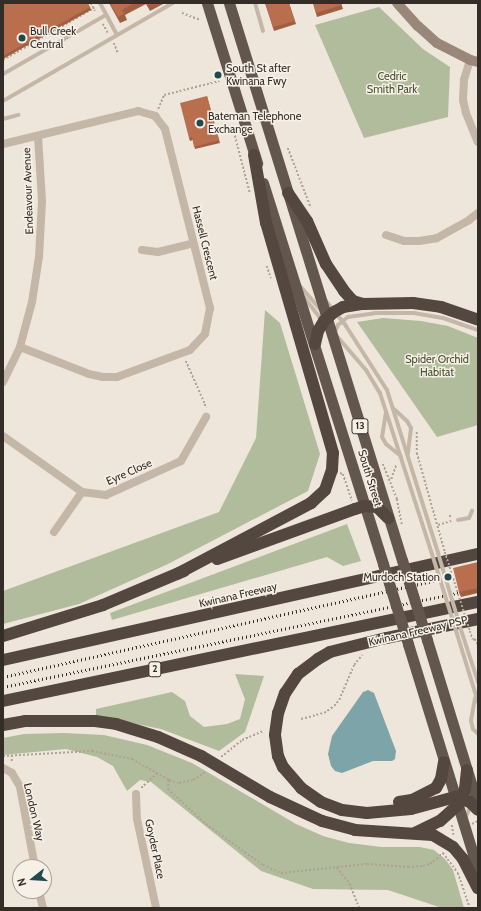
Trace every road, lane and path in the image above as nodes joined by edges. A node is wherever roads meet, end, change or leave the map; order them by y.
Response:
1 (91, 3) edge
2 (100, 3) edge
3 (229, 3) edge
4 (255, 3) edge
5 (397, 3) edge
6 (172, 4) edge
7 (207, 4) edge
8 (94, 8) junction
9 (96, 11) dead end
10 (182, 13) dead end
11 (106, 15) junction
12 (200, 20) dead end
13 (103, 24) dead end
14 (263, 31) dead end
15 (117, 35) junction
16 (110, 36) dead end
17 (113, 42) dead end
18 (118, 53) dead end
19 (3, 60) edge
20 (474, 61) edge
21 (3, 74) edge
22 (218, 81) dead end
23 (256, 90) junction
24 (237, 98) junction
25 (3, 101) edge
26 (18, 115) dead end
27 (155, 116) junction
28 (3, 118) edge
29 (38, 136) junction
30 (478, 142) edge
31 (3, 144) edge
32 (254, 155) junction
33 (288, 193) junction
34 (478, 213) edge
35 (386, 235) dead end
36 (193, 243) junction
37 (142, 250) dead end
38 (292, 274) junction
39 (363, 304) junction
40 (348, 317) junction
41 (478, 320) edge
42 (331, 322) junction
43 (342, 322) junction
44 (478, 330) edge
45 (315, 344) junction
46 (20, 347) junction
47 (182, 353) junction
48 (3, 382) edge
49 (391, 405) junction
50 (386, 408) junction
51 (206, 417) joint
52 (395, 417) junction
53 (390, 419) junction
54 (403, 419) junction
55 (384, 424) junction
56 (3, 436) edge
57 (411, 437) junction
58 (390, 446) junction
59 (404, 446) junction
60 (399, 448) junction
61 (407, 456) junction
62 (402, 458) junction
63 (382, 461) dead end
64 (396, 465) dead end
65 (338, 472) dead end
66 (390, 479) junction
67 (82, 492) junction
68 (353, 503) dead end
69 (365, 506) junction
70 (398, 506) dead end
71 (472, 511) dead end
72 (388, 518) junction
73 (458, 520) dead end
74 (451, 521) dead end
75 (438, 525) dead end
76 (54, 532) dead end
77 (445, 552) dead end
78 (478, 554) edge
79 (177, 574) junction
80 (478, 602) edge
81 (474, 623) edge
82 (462, 631) junction
83 (3, 636) edge
84 (478, 646) edge
85 (365, 652) dead end
86 (3, 660) edge
87 (478, 682) edge
88 (475, 691) junction
89 (3, 701) edge
90 (478, 702) edge
91 (478, 708) edge
92 (474, 713) junction
93 (301, 719) dead end
94 (3, 724) edge
95 (263, 731) dead end
96 (477, 734) edge
97 (3, 756) edge
98 (217, 760) dead end
99 (444, 762) junction
100 (3, 768) edge
101 (467, 770) junction
102 (157, 772) junction
103 (205, 772) dead end
104 (170, 780) junction
105 (138, 792) joint
106 (458, 800) junction
107 (476, 802) edge
108 (332, 806) junction
109 (459, 829) junction
110 (414, 834) junction
111 (446, 848) junction
112 (34, 859) edge
113 (337, 868) junction
114 (478, 870) edge
115 (478, 888) edge
116 (156, 908) edge
117 (359, 908) edge
118 (470, 908) edge

1 - 8 path
2 - 11 lane
3 - 23 highway, South Street / 13
4 - 14 lane
5 - 20 main road
6 - 15 lane
7 - 24 highway, South Street / 13
8 - 9 path
8 - 19 path
10 - 12 path
11 - 15 lane
11 - 21 lane
13 - 16 path
15 - 25 lane
17 - 18 path
20 - 30 street
22 - 27 path
23 - 24 highway
23 - 33 highway, South Street / 13
24 - 32 highway, South Street / 13
26 - 28 lane
27 - 29 street
27 - 36 street, Hassell Crescent
29 - 31 street
29 - 46 street, Endeavour Avenue
32 - 38 highway, South Street / 13
32 - 79 highway
33 - 39 highway
33 - 42 highway, South Street / 13
34 - 35 street
36 - 37 street
36 - 47 street, Hassell Crescent
38 - 42 lane
38 - 42 lane
38 - 45 highway, South Street / 13
39 - 41 highway
39 - 42 highway
40 - 42 lane
40 - 43 lane
40 - 44 lane
42 - 43 lane
42 - 43 lane
42 - 45 highway
42 - 50 lane
42 - 72 highway, South Street / 13
43 - 49 lane
45 - 69 highway, South Street / 13
46 - 47 street, Hassell Crescent
46 - 48 street, Endeavour Avenue
47 - 51 path
49 - 52 lane
49 - 54 lane
50 - 53 lane
50 - 55 lane
51 - 67 street, Eyre Close
52 - 53 lane
52 - 54 lane
52 - 59 lane
53 - 55 lane
53 - 60 lane
54 - 57 lane
55 - 58 lane
56 - 67 street, Eyre Close
57 - 59 lane
57 - 61 lane
58 - 60 lane
58 - 62 lane
59 - 60 lane
59 - 61 lane
60 - 62 lane
61 - 82 lane, bridge
62 - 88 lane, bridge
63 - 66 path
64 - 66 path
65 - 68 path
66 - 70 path
67 - 76 street
69 - 72 highway
69 - 79 highway
69 - 99 highway, South Street / 13, bridge
71 - 73 lane
72 - 101 highway, South Street / 13, bridge
74 - 75 path
77 - 84 path, bridge
78 - 86 highway, Kwinana Freeway
79 - 83 highway
80 - 89 highway, 2
81 - 82 path, Kwinana Freeway PSP
81 - 108 highway
82 - 87 lane
85 - 93 path, Kwinana Freeway PSP
88 - 90 lane
88 - 92 lane
91 - 92 lane
92 - 96 lane
94 - 110 highway
95 - 98 path
97 - 102 path
99 - 106 highway, South Street / 13
99 - 108 highway
100 - 112 street, London Way
101 - 106 highway
101 - 107 highway, South Street / 13
102 - 104 path
102 - 105 path
103 - 104 path
104 - 113 path
105 - 116 street, Goyder Place
106 - 107 highway
106 - 108 highway
106 - 109 highway, South Street / 13
106 - 110 highway
107 - 109 lane
109 - 111 path
109 - 114 highway, South Street / 13
110 - 111 highway
111 - 113 path
111 - 115 highway
111 - 118 path
113 - 117 path

